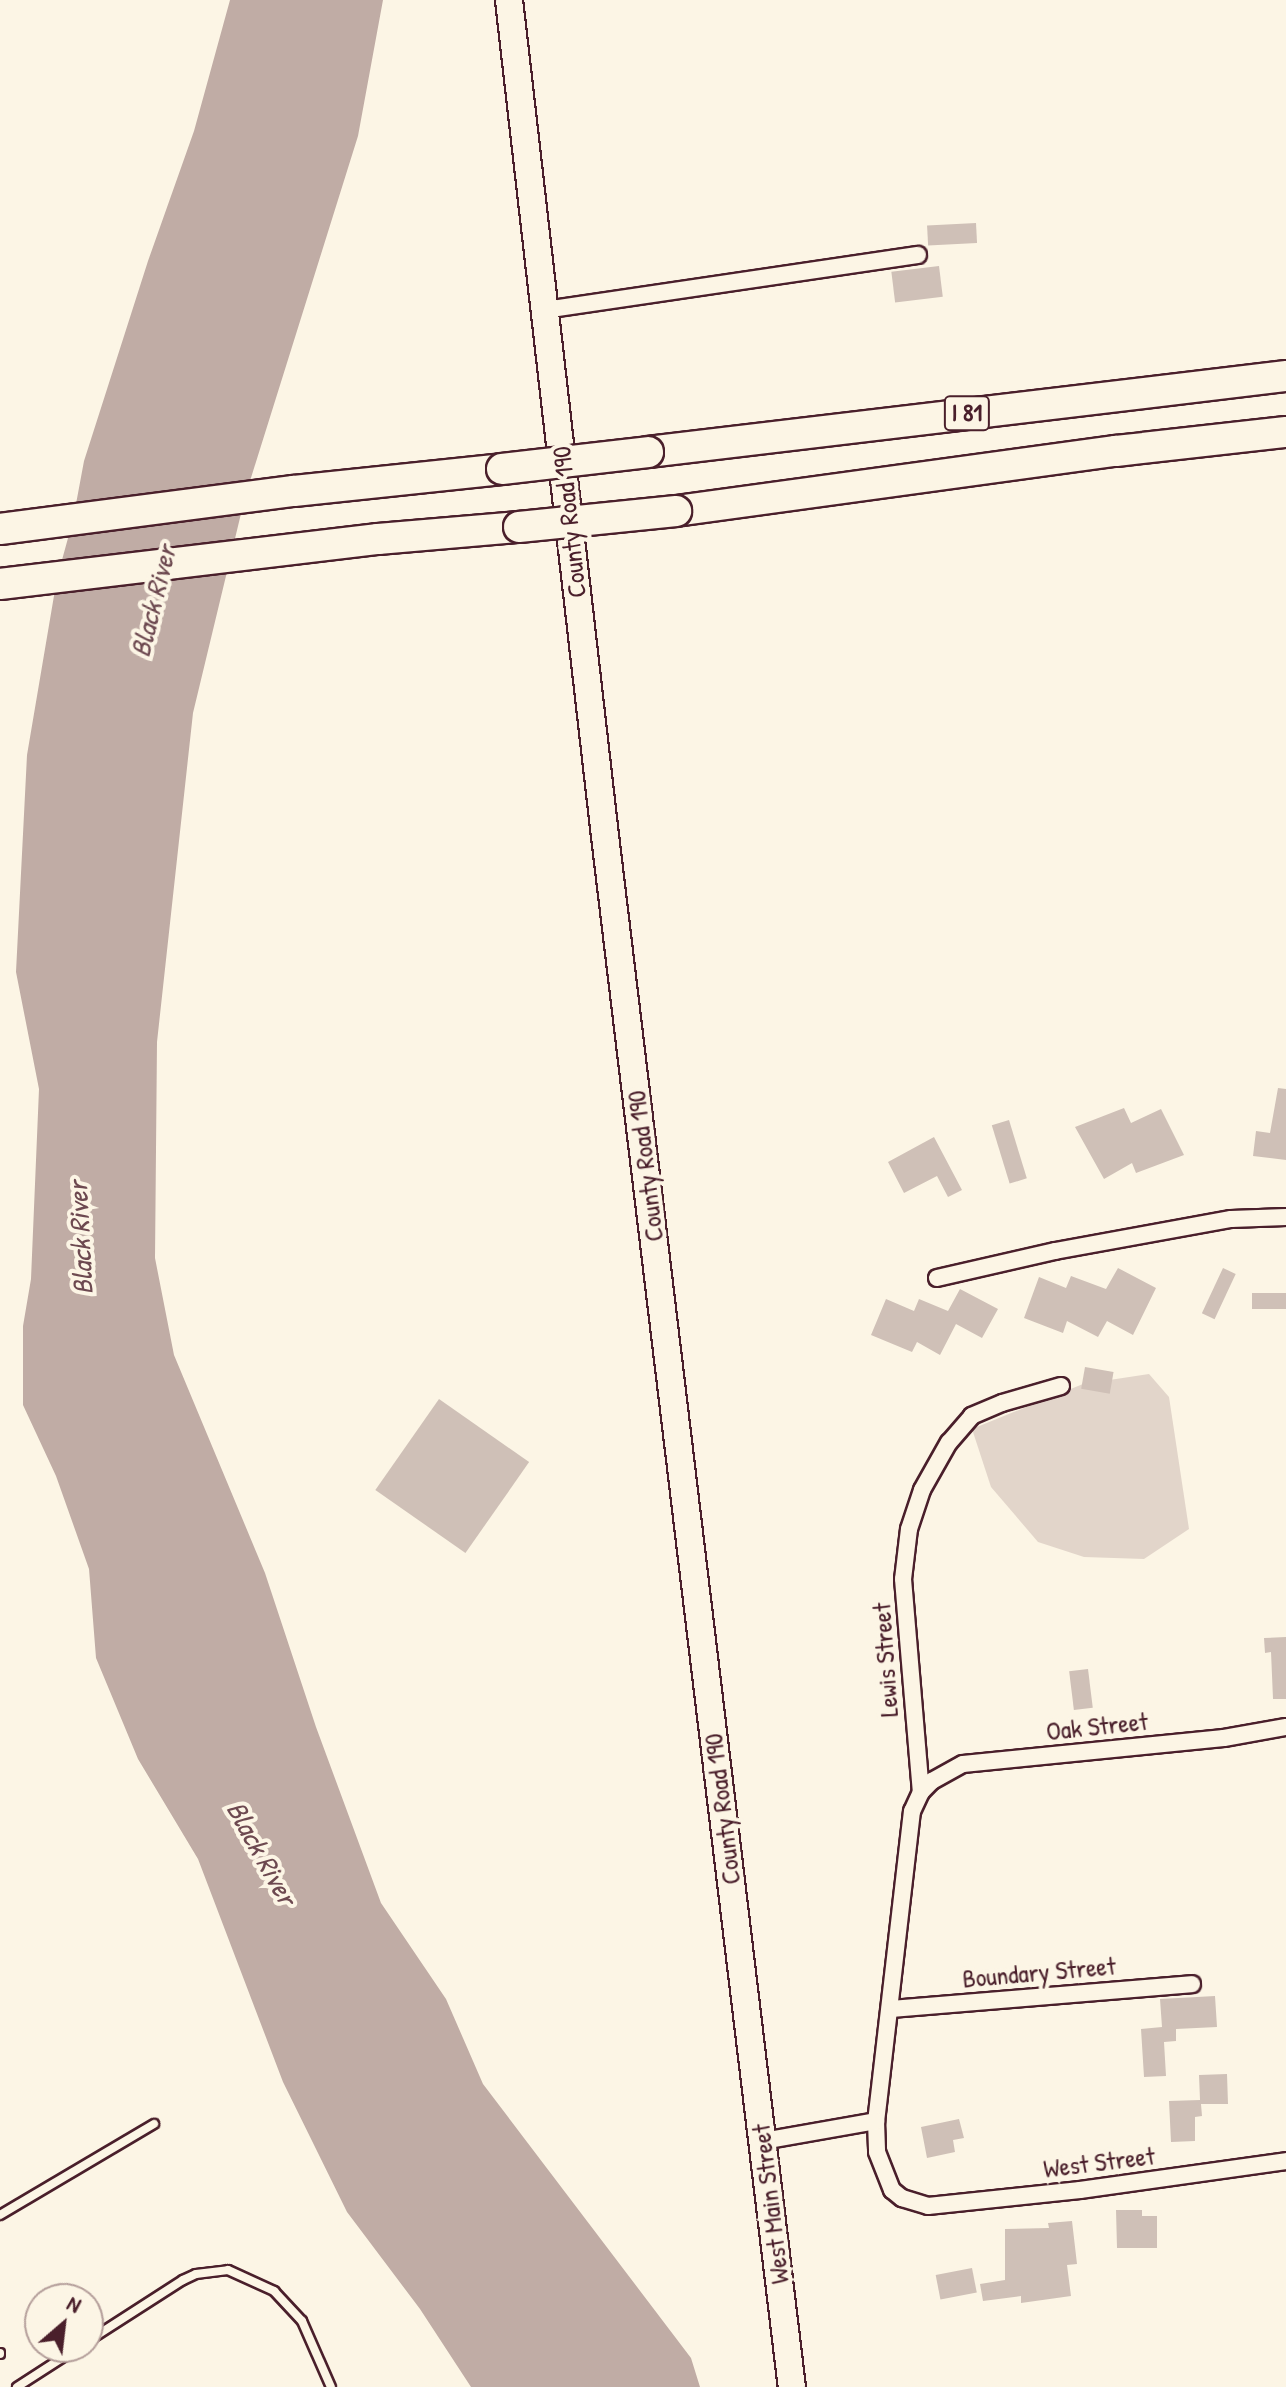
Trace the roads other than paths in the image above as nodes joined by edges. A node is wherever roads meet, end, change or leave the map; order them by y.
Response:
1 (509, 0) edge
2 (918, 255) dead end
3 (545, 310) junction
4 (1286, 376) edge
5 (1286, 432) edge
6 (0, 529) edge
7 (0, 584) edge
8 (1286, 1217) edge
9 (937, 1278) dead end
10 (1061, 1386) dead end
11 (1286, 1727) edge
12 (921, 1792) junction
13 (1192, 1984) dead end
14 (890, 2009) junction
15 (748, 2022) joint
16 (876, 2121) junction
17 (154, 2124) dead end
18 (763, 2141) junction
19 (1286, 2161) edge
20 (918, 2204) joint
21 (0, 2215) edge
22 (104, 2331) edge
23 (54, 2363) edge
24 (17, 2387) edge
25 (331, 2387) edge
26 (792, 2387) edge

1 - 3 main road, County Road 190
2 - 3 street
3 - 15 main road, County Road 190
4 - 6 highway, I 81, bridge
5 - 7 highway, I 81, bridge
8 - 9 street
10 - 12 street, Lewis Street
11 - 12 street, Oak Street
12 - 14 street, Lewis Street
13 - 14 street, Boundary Street
14 - 16 street, Lewis Street
15 - 18 main road, West Main Street
16 - 18 street
16 - 20 street, Lewis Street
17 - 21 lane
18 - 26 main road, West Main Street
19 - 20 street, West Street
22 - 25 lane
23 - 24 lane

